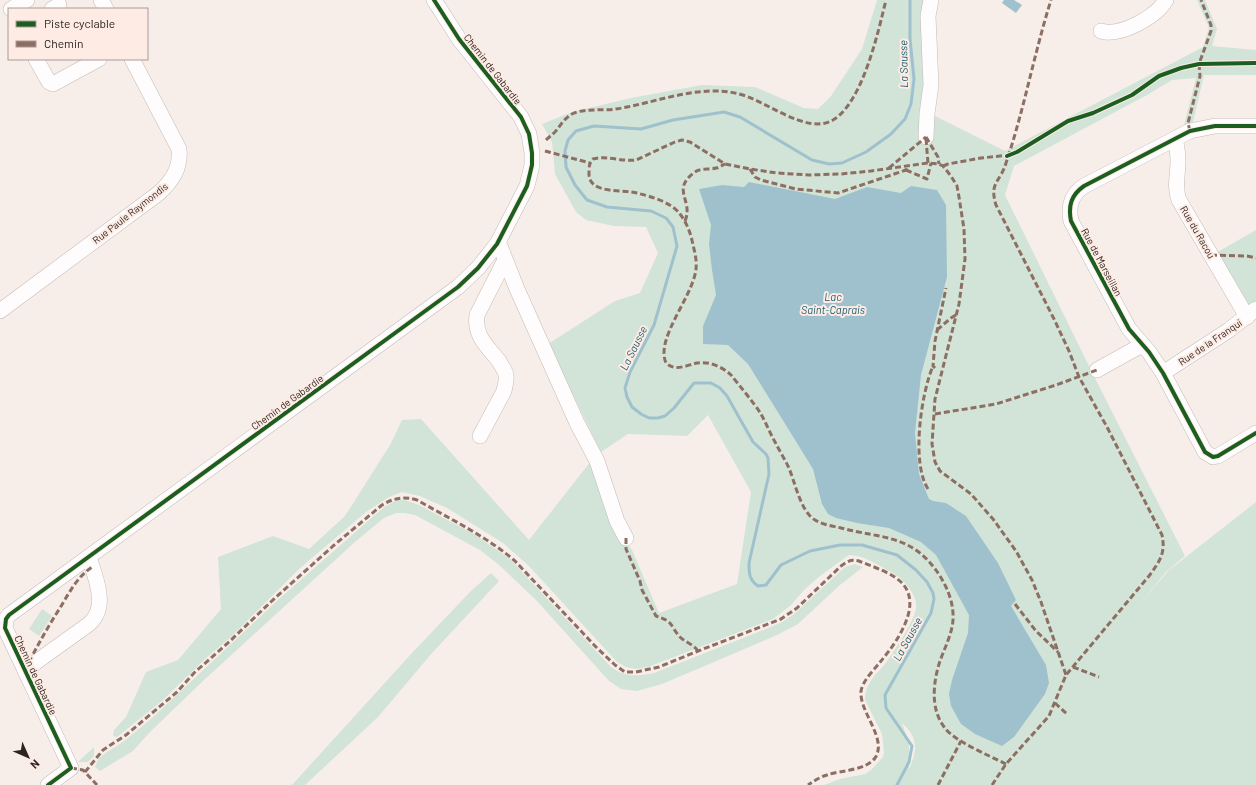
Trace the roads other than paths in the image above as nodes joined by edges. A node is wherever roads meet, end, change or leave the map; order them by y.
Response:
1 (27, 0) edge
2 (434, 0) edge
3 (931, 0) edge
4 (1166, 0) edge
5 (13, 8) edge
6 (1101, 30) dead end
7 (37, 60) edge
8 (97, 60) edge
9 (133, 60) edge
10 (1256, 126) edge
11 (926, 137) dead end
12 (1175, 139) junction
13 (497, 244) junction
14 (505, 260) junction
15 (0, 312) edge
16 (1251, 313) edge
17 (1142, 345) junction
18 (1097, 370) dead end
19 (1163, 373) junction
20 (1256, 433) edge
21 (480, 436) dead end
22 (626, 538) dead end
23 (90, 557) junction
24 (3, 619) edge
25 (25, 670) junction
26 (48, 785) edge

1 - 5 street
2 - 13 street, Chemin de Gabardie
3 - 11 street
4 - 6 street
7 - 8 street
9 - 15 street, Rue Paule Raymondis
10 - 12 street, Rue de Marseillan
12 - 16 street, Rue du Racou
12 - 17 street, Rue de Marseillan
13 - 14 street
13 - 23 street, Chemin de Gabardie
14 - 21 street
14 - 22 street
16 - 19 street, Rue de la Franqui
17 - 18 street
17 - 19 street, Rue de Marseillan
19 - 20 street, Rue de Marseillan
23 - 24 street, Chemin de Gabardie
23 - 25 street, Chemin de Gabardie
24 - 25 street, Chemin de Gabardie
25 - 26 street, Chemin de Gabardie

